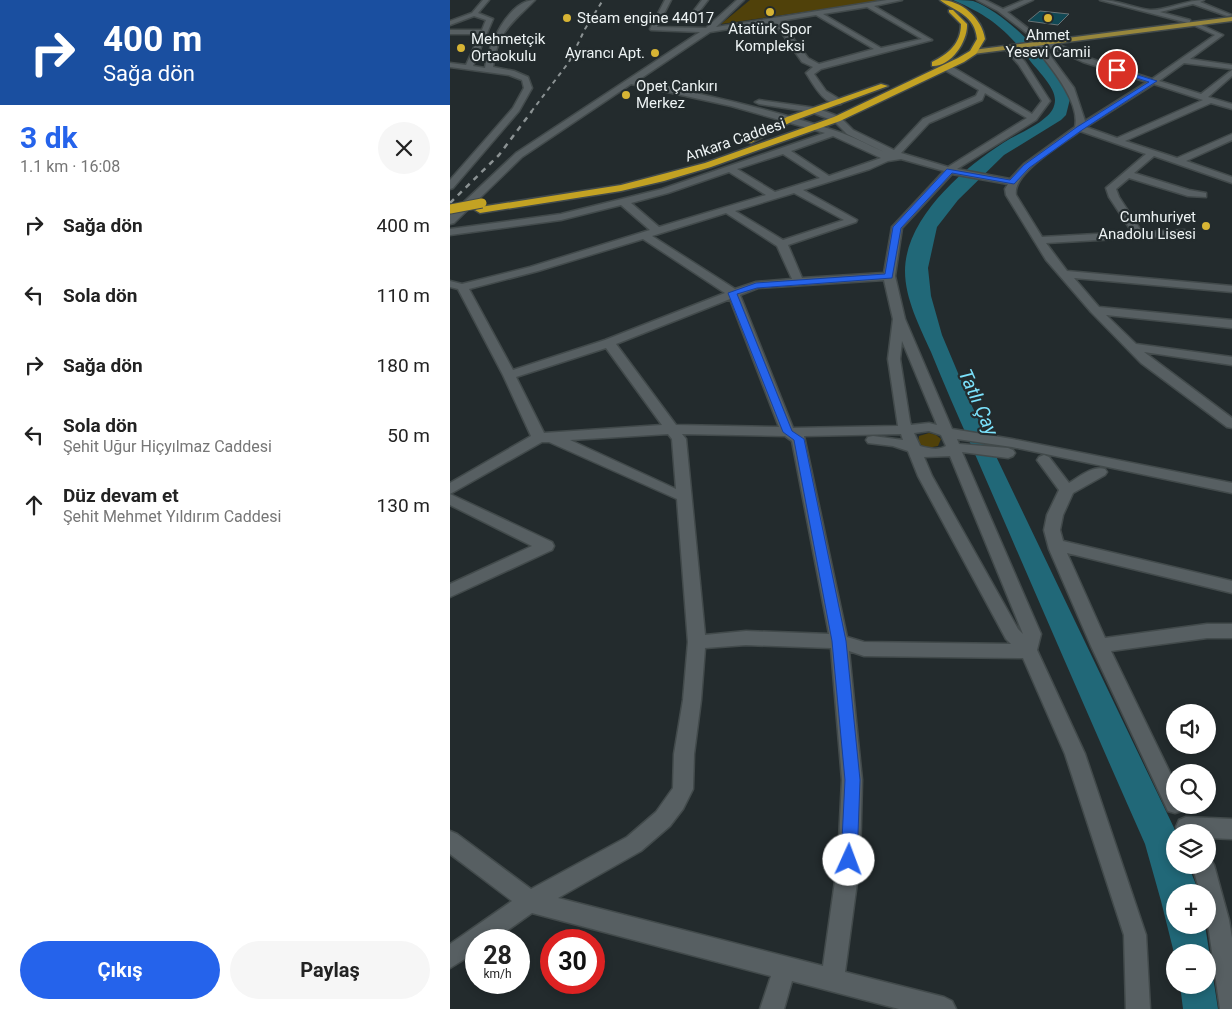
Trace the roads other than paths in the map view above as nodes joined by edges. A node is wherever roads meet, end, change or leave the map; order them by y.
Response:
1 (486, 0) edge
2 (522, 0) edge
3 (532, 0) edge
4 (668, 0) edge
5 (705, 0) edge
6 (741, 0) edge
7 (899, 0) edge
8 (933, 0) edge
9 (943, 0) edge
10 (980, 0) edge
11 (1028, 0) edge
12 (1103, 0) edge
13 (1198, 1) edge
14 (1160, 2) dead end
15 (868, 5) junction
16 (1180, 6) junction
17 (510, 9) dead end
18 (1001, 12) junction
19 (1154, 12) junction
20 (817, 13) junction
21 (474, 14) junction
22 (1231, 16) edge
23 (775, 19) junction
24 (498, 20) junction
25 (689, 21) dead end
26 (450, 23) edge
27 (1192, 23) junction
28 (708, 30) junction
29 (450, 32) edge
30 (484, 32) junction
31 (1036, 43) junction
32 (1048, 43) junction
33 (980, 44) junction
34 (1011, 46) junction
35 (880, 50) junction
36 (973, 52) junction
37 (1184, 60) junction
38 (450, 65) edge
39 (818, 67) junction
40 (946, 67) junction
41 (1232, 67) edge
42 (468, 68) junction
43 (489, 70) junction
44 (1232, 72) edge
45 (1154, 81) junction
46 (631, 82) junction
47 (984, 88) junction
48 (706, 96) junction
49 (1207, 98) junction
50 (838, 102) junction
51 (1232, 106) edge
52 (1096, 109) dead end
53 (813, 110) junction
54 (1105, 111) junction
55 (1033, 118) junction
56 (790, 119) junction
57 (837, 119) junction
58 (814, 127) junction
59 (1080, 128) junction
60 (834, 134) junction
61 (1232, 137) edge
62 (1117, 141) junction
63 (785, 151) junction
64 (1152, 153) junction
65 (893, 156) junction
66 (1177, 162) junction
67 (730, 169) junction
68 (949, 170) junction
69 (1126, 174) junction
70 (1213, 174) junction
71 (828, 179) junction
72 (1232, 180) edge
73 (1012, 182) junction
74 (450, 186) edge
75 (794, 189) junction
76 (1188, 193) junction
77 (1203, 195) dead end
78 (772, 196) junction
79 (623, 201) junction
80 (481, 207) junction
81 (450, 208) edge
82 (727, 210) junction
83 (450, 215) edge
84 (450, 221) edge
85 (450, 232) edge
86 (658, 232) junction
87 (1184, 233) dead end
88 (1139, 235) junction
89 (645, 236) junction
90 (1038, 240) junction
91 (782, 244) junction
92 (1063, 274) junction
93 (889, 276) junction
94 (798, 281) junction
95 (456, 285) edge
96 (1232, 289) edge
97 (733, 293) junction
98 (1095, 310) junction
99 (899, 319) junction
100 (1232, 324) edge
101 (609, 343) junction
102 (1132, 347) junction
103 (1232, 361) edge
104 (509, 375) junction
105 (1210, 406) junction
106 (1232, 424) edge
107 (1232, 428) edge
108 (672, 429) junction
109 (907, 430) junction
110 (793, 436) junction
111 (545, 438) junction
112 (955, 440) junction
113 (998, 446) junction
114 (912, 447) junction
115 (1044, 460) junction
116 (1100, 472) junction
117 (1232, 488) edge
118 (450, 489) edge
119 (1067, 490) junction
120 (684, 496) junction
121 (450, 499) edge
122 (1232, 499) edge
123 (1056, 545) junction
124 (1232, 587) edge
125 (450, 591) edge
126 (1232, 631) edge
127 (839, 641) junction
128 (697, 642) junction
129 (1100, 646) junction
130 (1028, 650) junction
131 (1166, 785) edge
132 (1216, 829) edge
133 (1232, 829) edge
134 (450, 841) edge
135 (1205, 874) edge
136 (530, 902) junction
137 (450, 957) edge
138 (785, 968) junction
139 (832, 980) junction
140 (772, 1009) edge
141 (944, 1009) edge
142 (1138, 1009) edge
143 (1232, 1009) edge

1 - 21 street
2 - 17 street
3 - 24 street
4 - 28 street
5 - 25 street
6 - 28 street
7 - 15 street
8 - 50 highway
9 - 33 highway
10 - 18 street
11 - 18 street
12 - 19 street
13 - 16 street
13 - 22 street
14 - 16 street
15 - 20 street
15 - 35 street
16 - 19 street
18 - 31 street
19 - 27 street
20 - 23 street
20 - 35 street
21 - 24 street
21 - 26 street
22 - 27 main road
23 - 28 street
23 - 39 street
24 - 30 street
24 - 43 street
27 - 31 main road
27 - 32 main road
27 - 37 street
28 - 46 street
29 - 30 street
30 - 42 street
31 - 32 main road
31 - 34 main road
31 - 59 street
32 - 45 street
33 - 34 main road
33 - 36 highway, Ankara Caddesi
34 - 36 main road
34 - 55 street
35 - 39 street
36 - 40 highway, Ankara Caddesi
37 - 41 street
37 - 45 street
38 - 42 street
39 - 50 street
40 - 47 street
40 - 57 highway, Ankara Caddesi
42 - 43 street
43 - 74 street
44 - 49 street
45 - 49 street
45 - 54 street
46 - 48 street
46 - 84 street
47 - 55 street
47 - 65 street
48 - 53 street
48 - 56 street
49 - 51 street
49 - 62 street
50 - 53 highway
52 - 54 street
53 - 56 highway
53 - 57 street
54 - 59 street
55 - 68 street
56 - 58 street
56 - 80 highway
57 - 58 highway, Ankara Caddesi
57 - 65 street
58 - 60 street
58 - 80 highway, Ankara Caddesi
59 - 62 street
59 - 73 street
60 - 63 street
60 - 65 street
61 - 66 street
62 - 64 street
63 - 67 street
63 - 71 street
64 - 66 street
64 - 69 street
65 - 68 street
65 - 71 street
66 - 70 street
67 - 78 street
67 - 79 street
68 - 73 street
68 - 93 street
69 - 76 street
69 - 88 street
70 - 72 street
70 - 76 street
71 - 75 street
73 - 90 street
75 - 78 street
75 - 91 street
76 - 77 street
78 - 82 street
79 - 85 street
79 - 86 street
80 - 81 highway, bridge
80 - 83 highway
82 - 86 street
82 - 91 street
86 - 89 street
87 - 88 street
88 - 90 street
89 - 95 street
89 - 97 street
90 - 92 street
91 - 94 street
92 - 96 street
92 - 98 street
93 - 94 street
93 - 99 street
94 - 97 street
95 - 104 street
97 - 101 street
97 - 110 street
98 - 100 street
98 - 102 street
99 - 109 street
99 - 112 street
101 - 104 street
101 - 108 street
102 - 103 street
102 - 105 street
104 - 111 street
105 - 106 street
105 - 107 street
108 - 110 street
108 - 111 street
108 - 120 street
109 - 110 street
109 - 112 street
109 - 114 street
110 - 114 street
110 - 127 street
111 - 118 street
111 - 120 street
112 - 113 street
112 - 114 street
112 - 130 street
113 - 115 street
113 - 117 street
114 - 130 street
115 - 116 street
115 - 119 street
116 - 119 street
116 - 122 street
119 - 123 street
120 - 128 street
121 - 125 street
123 - 124 street
123 - 129 street
126 - 129 street
127 - 128 street
127 - 130 street
127 - 139 street
128 - 136 street
129 - 131 street
130 - 142 street
132 - 133 street
134 - 136 street
135 - 143 street
136 - 137 street
136 - 138 street
138 - 139 street
138 - 140 street
139 - 141 street

